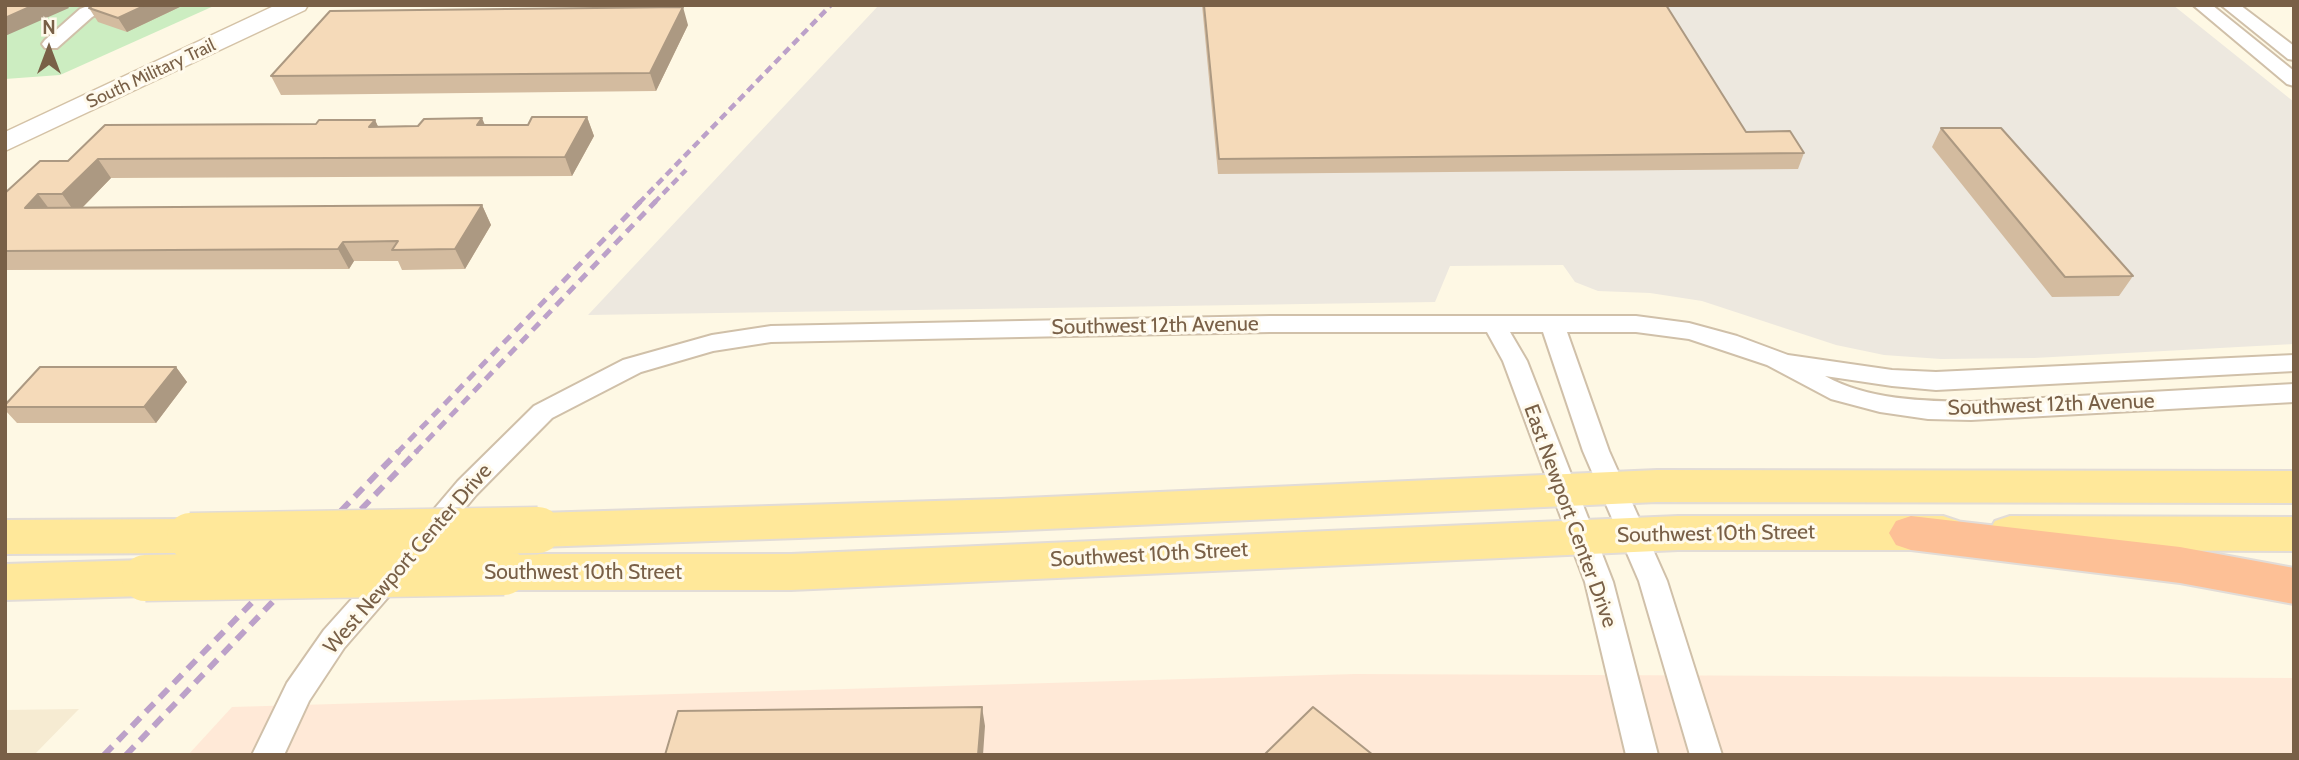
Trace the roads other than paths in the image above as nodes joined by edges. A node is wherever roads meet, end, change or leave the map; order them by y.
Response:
1 (105, 5) edge
2 (253, 5) edge
3 (296, 5) edge
4 (2201, 5) edge
5 (2229, 5) edge
6 (51, 44) dead end
7 (2294, 55) edge
8 (2294, 80) edge
9 (5, 119) edge
10 (5, 143) edge
11 (1552, 323) junction
12 (1494, 324) junction
13 (1776, 359) junction
14 (2294, 363) edge
15 (2294, 393) edge
16 (544, 412) joint
17 (2294, 486) edge
18 (1612, 488) junction
19 (1564, 490) junction
20 (1911, 533) junction
21 (1633, 534) junction
22 (2294, 534) edge
23 (1581, 536) junction
24 (5, 537) edge
25 (5, 582) edge
26 (2294, 586) edge
27 (268, 755) edge
28 (1642, 755) edge
29 (1706, 755) edge

1 - 6 street
2 - 9 street, South Military Trail
3 - 10 street, South Military Trail
4 - 8 street
5 - 7 street
11 - 12 street, Southwest 12th Avenue
11 - 13 street, Southwest 12th Avenue
11 - 18 street
12 - 16 street, Southwest 12th Avenue
12 - 19 street, East Newport Center Drive
13 - 14 street, Southwest 12th Avenue
13 - 15 street, Southwest 12th Avenue
16 - 27 street, West Newport Center Drive
17 - 18 main road, Southwest 10th Street
18 - 19 main road, Southwest 10th Street
18 - 21 street
19 - 23 street, East Newport Center Drive
19 - 24 main road, Southwest 10th Street, bridge
20 - 21 main road, Southwest 10th Street
20 - 22 main road, Southwest 10th Street
20 - 26 highway
21 - 23 main road, Southwest 10th Street
21 - 29 street
23 - 25 main road, Southwest 10th Street, bridge
23 - 28 street, East Newport Center Drive

